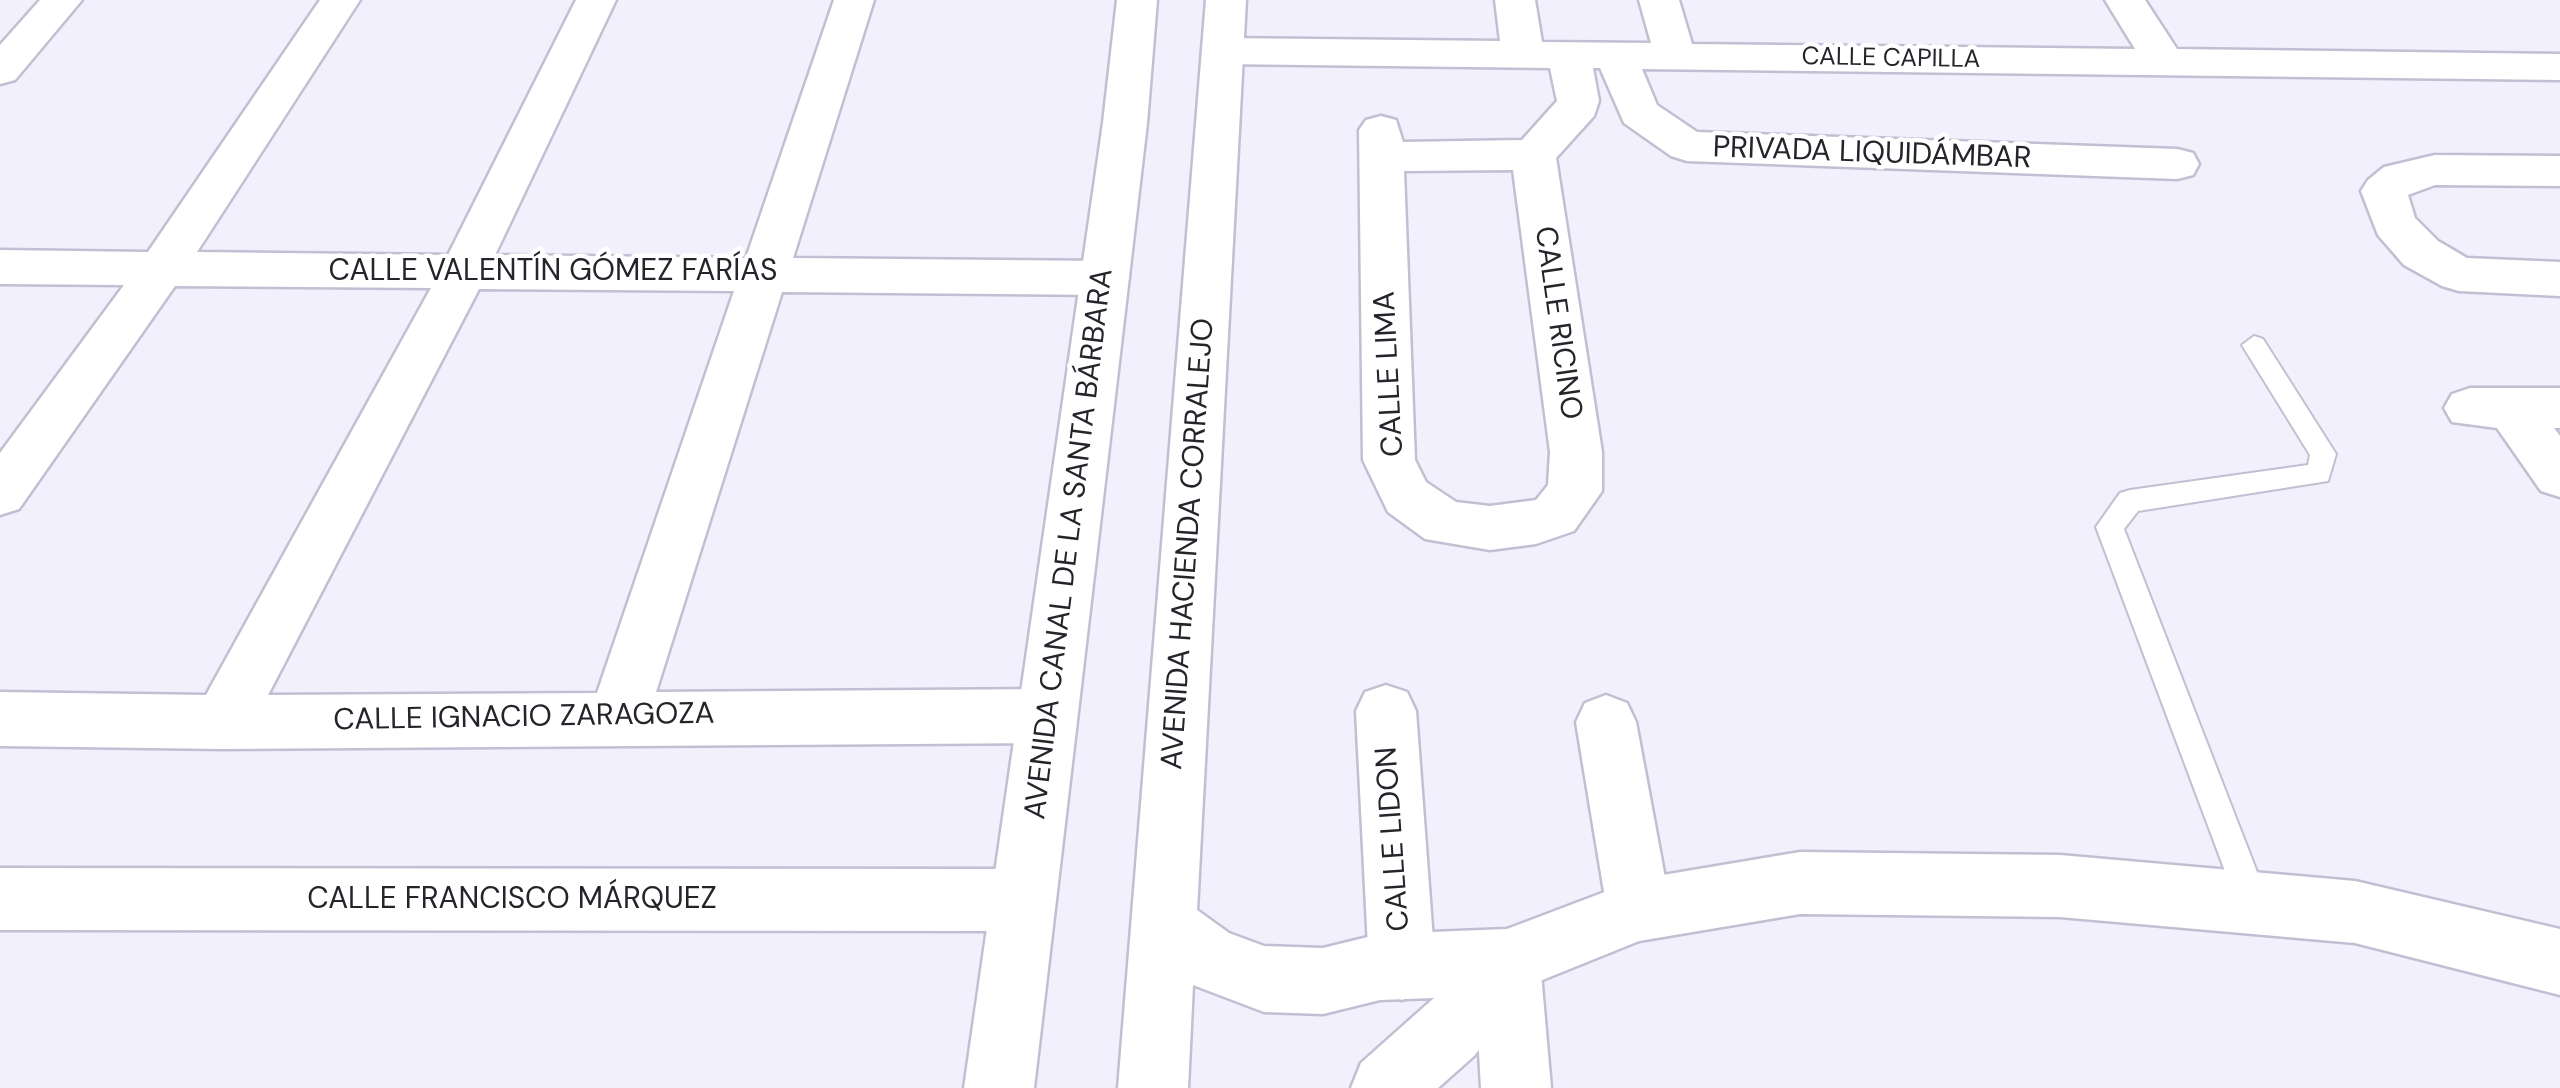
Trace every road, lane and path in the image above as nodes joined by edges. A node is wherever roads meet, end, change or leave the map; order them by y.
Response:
1 (62, 0) edge
2 (340, 0) edge
3 (596, 0) edge
4 (854, 0) edge
5 (1137, 0) edge
6 (1515, 0) edge
7 (1659, 0) edge
8 (2125, 0) edge
9 (2174, 6) dead end
10 (1224, 25) edge
11 (1523, 54) junction
12 (1568, 55) junction
13 (1616, 56) junction
14 (1675, 56) junction
15 (2164, 62) junction
16 (2206, 63) junction
17 (2560, 67) edge
18 (0, 71) edge
19 (1534, 156) junction
20 (2177, 164) dead end
21 (2560, 171) edge
22 (0, 267) edge
23 (162, 268) junction
24 (464, 271) junction
25 (766, 273) junction
26 (1105, 278) junction
27 (2560, 279) edge
28 (2254, 345) dead end
29 (2514, 408) edge
30 (2560, 476) edge
31 (1575, 491) joint
32 (0, 494) edge
33 (1386, 712) dead end
34 (619, 716) junction
35 (1048, 716) junction
36 (0, 718) edge
37 (223, 722) junction
38 (1606, 722) dead end
39 (0, 899) edge
40 (1024, 900) junction
41 (2254, 903) junction
42 (1639, 910) junction
43 (1164, 925) junction
44 (1507, 962) junction
45 (2560, 962) edge
46 (1402, 967) junction
47 (998, 1088) edge
48 (1153, 1088) edge
49 (1386, 1088) edge
50 (1516, 1088) edge

1 - 18 street
2 - 23 street
3 - 24 street
4 - 25 street
5 - 26 street, AVENIDA CANAL DE LA SANTA BÁRBARA
6 - 11 street
7 - 14 street
8 - 15 street
9 - 16 street
10 - 11 street, CALLE CAPILLA
10 - 43 street, AVENIDA HACIENDA CORRALEJO
11 - 12 street, CALLE CAPILLA
12 - 13 street, CALLE CAPILLA
12 - 19 street
13 - 14 street, CALLE CAPILLA
13 - 20 street, PRIVADA LIQUIDÁMBAR
14 - 15 street, CALLE CAPILLA
15 - 16 street, CALLE CAPILLA
16 - 17 street, CALLE CAPILLA
19 - 31 street, CALLE RICINO
19 - 31 street, CALLE LIMA
21 - 27 street
22 - 23 street, CALLE VALENTÍN GÓMEZ FARÍAS
23 - 24 street, CALLE VALENTÍN GÓMEZ FARÍAS
23 - 32 street
24 - 25 street, CALLE VALENTÍN GÓMEZ FARÍAS
24 - 37 street
25 - 26 street, CALLE VALENTÍN GÓMEZ FARÍAS
25 - 34 street
26 - 35 street, AVENIDA CANAL DE LA SANTA BÁRBARA
28 - 41 lane
29 - 30 street
33 - 46 street, CALLE LIDON
34 - 35 street, CALLE IGNACIO ZARAGOZA
34 - 37 street, CALLE IGNACIO ZARAGOZA
35 - 40 street, AVENIDA CANAL DE LA SANTA BÁRBARA
36 - 37 street, CALLE IGNACIO ZARAGOZA
38 - 42 street
39 - 40 street, CALLE FRANCISCO MÁRQUEZ
40 - 47 street, AVENIDA CANAL DE LA SANTA BÁRBARA
41 - 42 street
41 - 45 street
42 - 44 street
43 - 46 street
43 - 48 street, AVENIDA HACIENDA CORRALEJO
44 - 46 street
44 - 49 street
44 - 50 street

